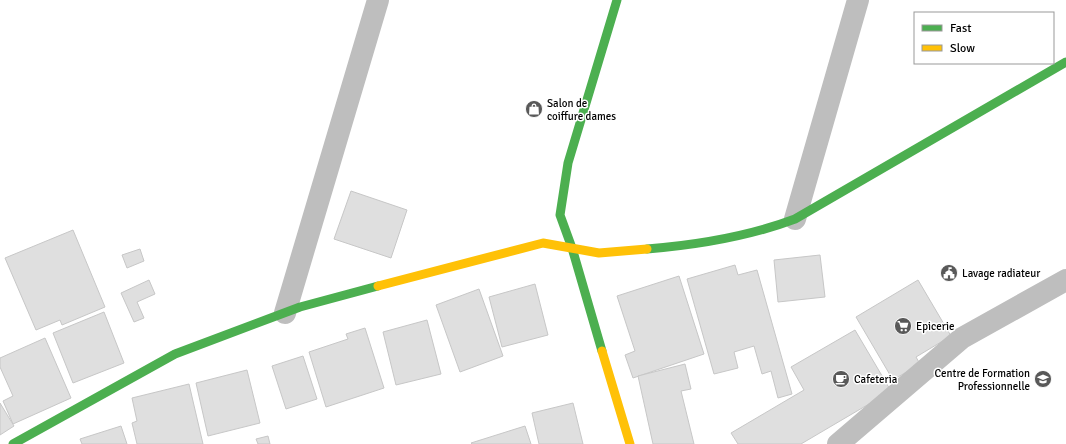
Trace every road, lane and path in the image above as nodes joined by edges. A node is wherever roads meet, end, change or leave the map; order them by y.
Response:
1 (378, 0) edge
2 (617, 0) edge
3 (858, 0) edge
4 (1066, 62) edge
5 (795, 220) junction
6 (572, 248) junction
7 (1066, 280) edge
8 (285, 313) junction
9 (13, 444) edge
10 (630, 444) edge
11 (838, 444) edge

1 - 8 street
2 - 6 street
3 - 5 street
4 - 5 street
5 - 6 street
6 - 8 street
6 - 10 street
7 - 11 street
8 - 9 street

